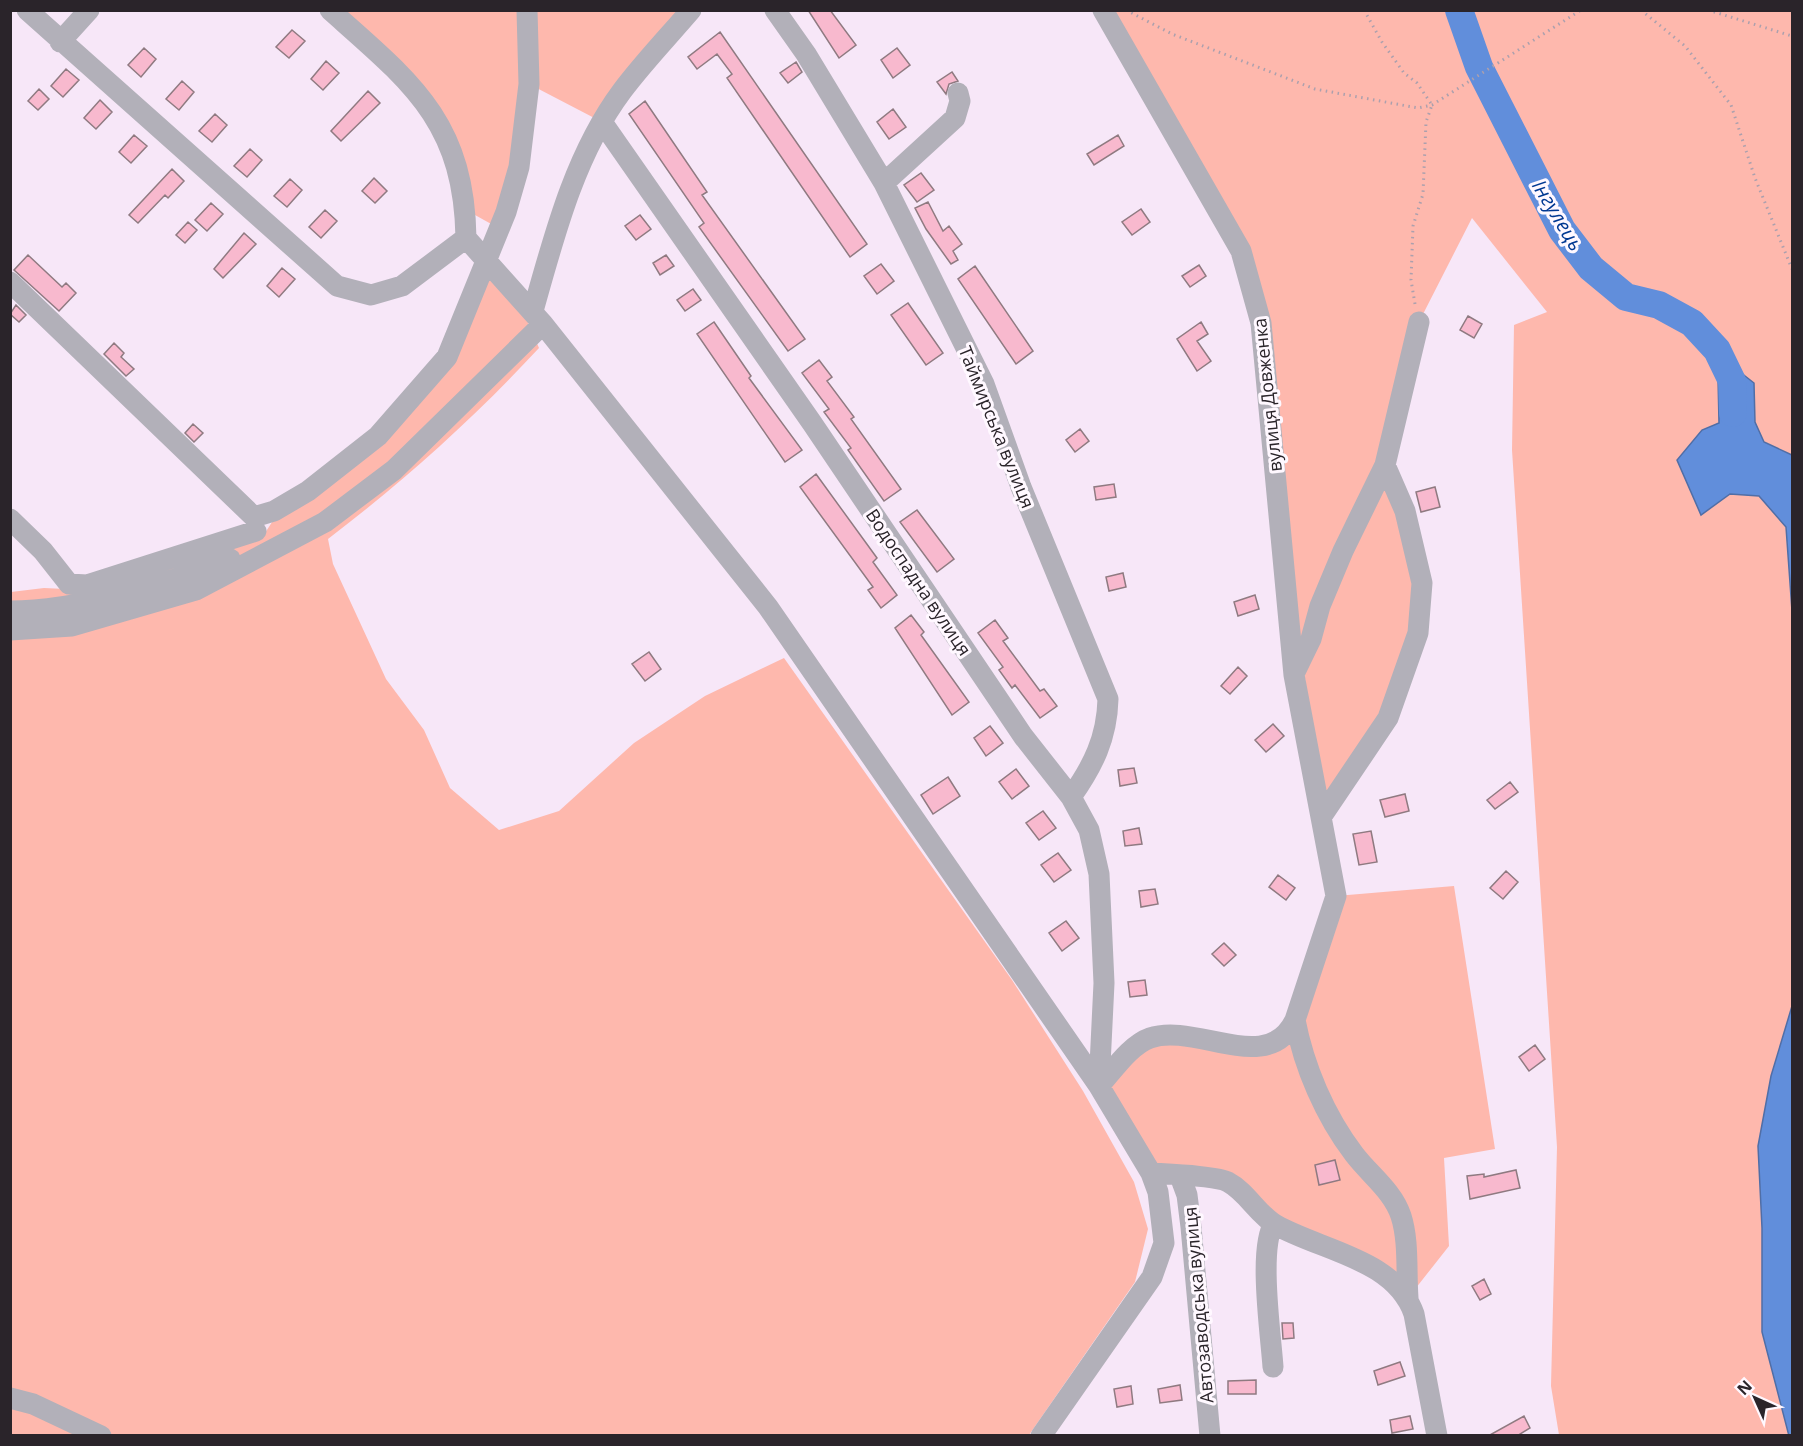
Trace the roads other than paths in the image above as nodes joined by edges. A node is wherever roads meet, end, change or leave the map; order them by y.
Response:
1 (27, 10) edge
2 (89, 10) edge
3 (330, 10) edge
4 (527, 10) edge
5 (691, 10) edge
6 (775, 10) edge
7 (1102, 10) edge
8 (60, 42) junction
9 (958, 93) dead end
10 (602, 122) junction
11 (884, 183) junction
12 (466, 238) junction
13 (486, 260) junction
14 (10, 282) edge
15 (538, 317) junction
16 (1419, 322) road end
17 (1385, 465) junction
18 (10, 519) edge
19 (255, 524) junction
20 (10, 611) edge
21 (10, 630) edge
22 (1294, 675) junction
23 (1071, 797) junction
24 (1322, 816) junction
25 (1295, 1020) junction
26 (1099, 1086) junction
27 (1151, 1173) junction
28 (1180, 1176) junction
29 (1274, 1224) junction
30 (1408, 1298) junction
31 (1273, 1367) dead end
32 (10, 1398) edge
33 (101, 1436) edge
34 (1041, 1436) edge
35 (1210, 1436) edge
36 (1437, 1436) edge

1 - 8 street
2 - 8 street
3 - 12 street
4 - 13 street
5 - 10 street
6 - 11 street, Таймирська вулиця
7 - 22 street, вулиця Довженка
8 - 12 street
9 - 11 street
10 - 15 street
10 - 23 street, Водоспадна вулиця
11 - 23 street, Таймирська вулиця
12 - 13 street
13 - 15 street
13 - 19 street
14 - 19 street
15 - 21 street
15 - 26 street
16 - 17 street
17 - 22 street
17 - 24 street
18 - 19 street
19 - 20 street
22 - 24 street, вулиця Довженка
23 - 26 street, Водоспадна вулиця
24 - 25 street, вулиця Довженка
25 - 26 street, вулиця Довженка
25 - 30 street
26 - 27 street
27 - 28 street
27 - 34 street
28 - 29 street
28 - 35 street, Автозаводська вулиця
29 - 30 street
29 - 31 street
30 - 36 street
32 - 33 street

